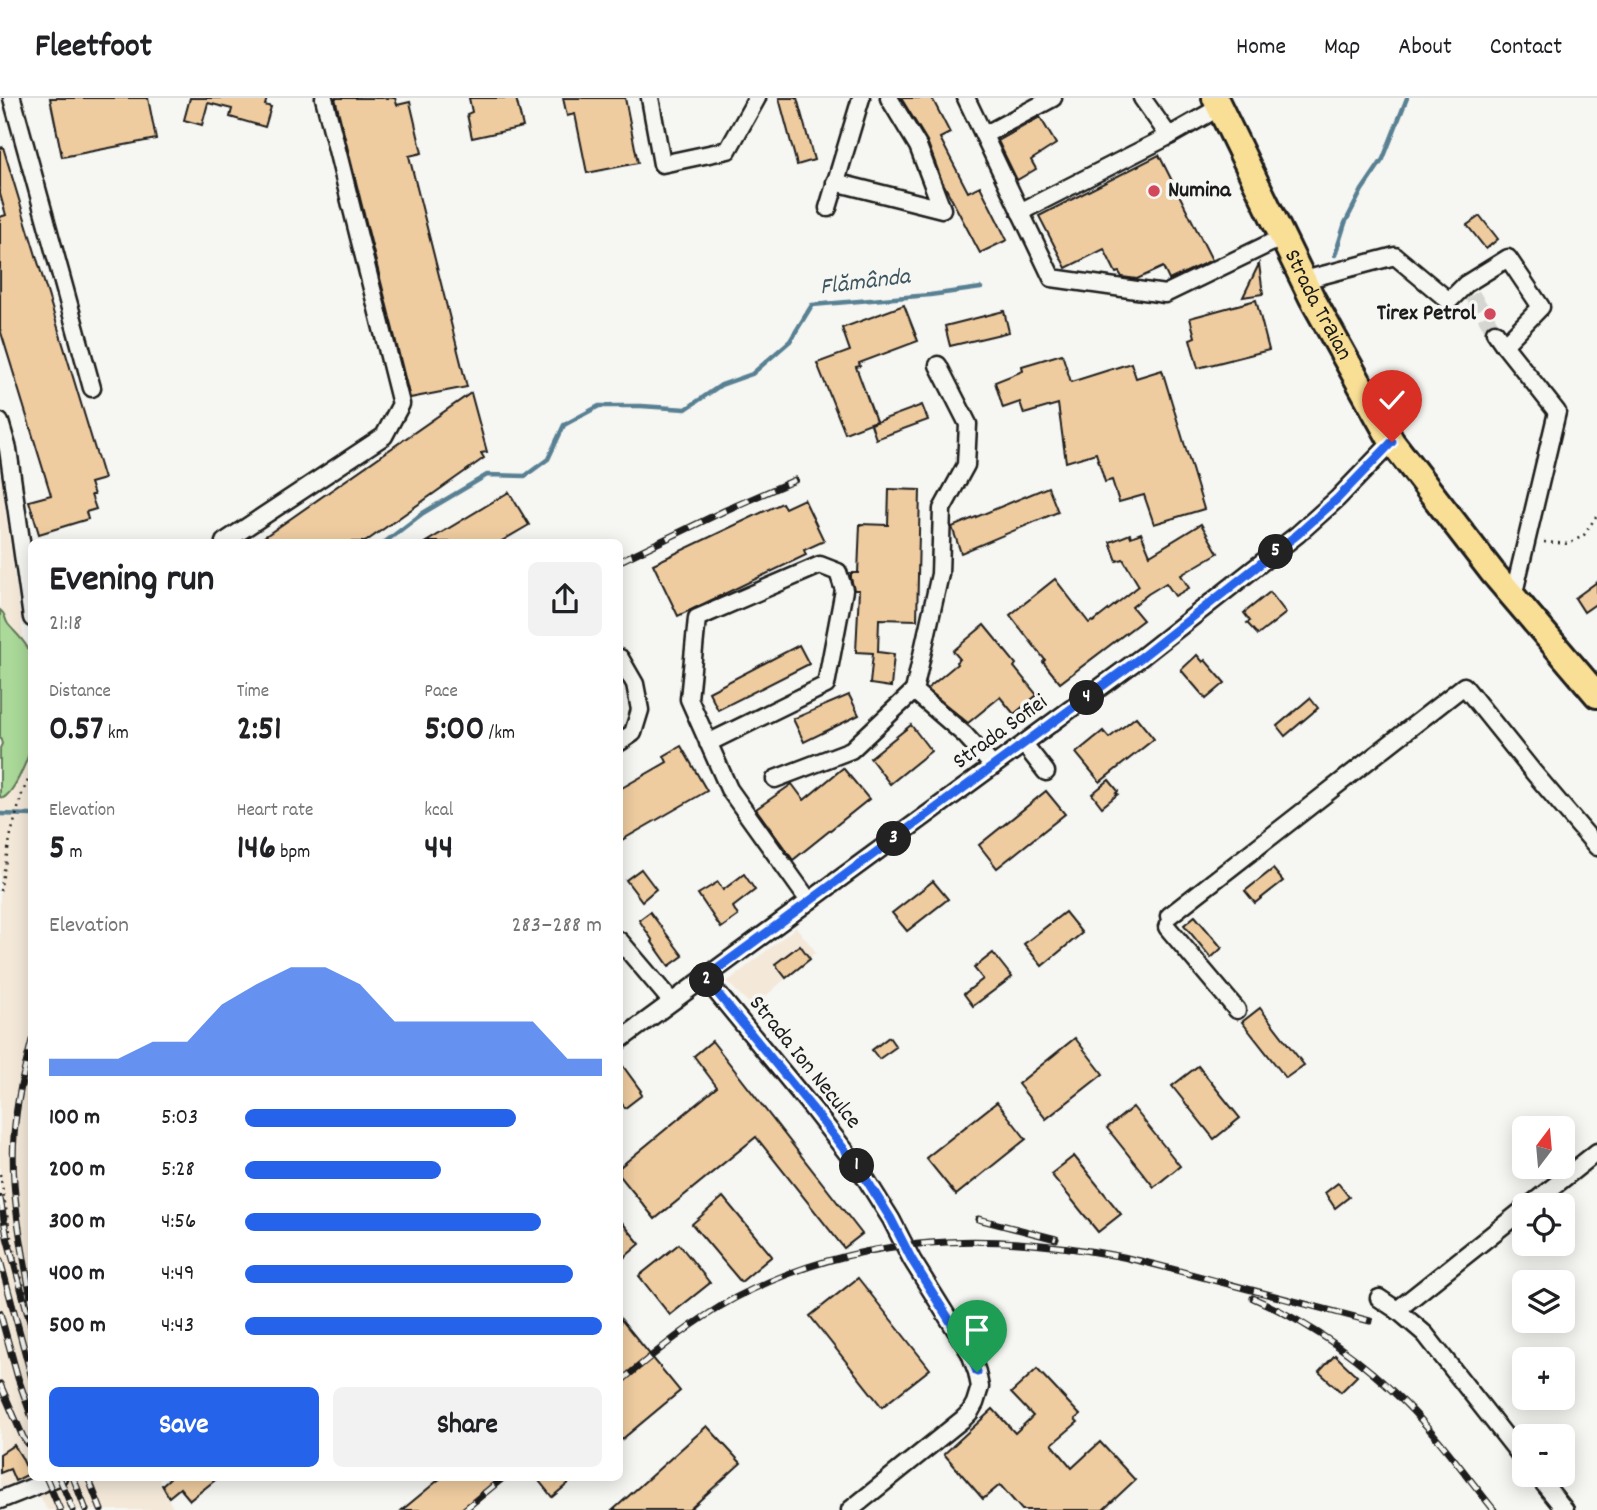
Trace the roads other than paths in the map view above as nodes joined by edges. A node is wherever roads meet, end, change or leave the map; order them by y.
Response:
1 (12, 98) edge
2 (324, 98) edge
3 (650, 98) edge
4 (757, 98) edge
5 (861, 98) edge
6 (888, 98) edge
7 (966, 98) edge
8 (1053, 98) edge
9 (1142, 98) edge
10 (1217, 102) edge
11 (984, 135) junction
12 (1169, 136) junction
13 (835, 183) junction
14 (828, 208) dead end
15 (1020, 212) junction
16 (1283, 237) junction
17 (1304, 280) junction
18 (938, 365) dead end
19 (92, 388) dead end
20 (0, 422) edge
21 (1392, 442) junction
22 (229, 539) edge
23 (28, 590) edge
24 (1513, 597) junction
25 (623, 663) edge
26 (914, 691) junction
27 (1597, 695) edge
28 (623, 740) edge
29 (708, 743) junction
30 (1024, 744) junction
31 (993, 766) junction
32 (1046, 772) dead end
33 (775, 779) dead end
34 (1597, 847) edge
35 (809, 901) junction
36 (623, 945) edge
37 (705, 978) junction
38 (671, 1001) junction
39 (1237, 1010) dead end
40 (623, 1038) edge
41 (1597, 1152) edge
42 (1545, 1193) edge
43 (1512, 1219) edge
44 (1380, 1298) dead end
45 (1397, 1310) junction
46 (1512, 1445) edge
47 (48, 1481) edge
48 (1547, 1487) edge
49 (0, 1500) edge
50 (850, 1510) edge
51 (1565, 1510) edge

1 - 19 street
2 - 22 street
3 - 4 street
5 - 13 street
6 - 13 street
7 - 11 street
8 - 11 street
9 - 12 street
10 - 12 street
10 - 16 highway, Strada Trаian
11 - 15 street
12 - 15 street
13 - 14 street
15 - 16 street
16 - 17 highway, Strada Trаian
17 - 21 highway, Strada Trаian
17 - 24 street
18 - 26 street
20 - 23 street
21 - 24 highway, Strada Trаian
21 - 30 street, Strada Sofiei
24 - 27 highway, Strada Trаian
25 - 28 street
26 - 31 street
26 - 33 street
29 - 29 street
29 - 35 street
30 - 31 street, Strada Sofiei
30 - 32 street
31 - 35 street, Strada Sofiei
34 - 39 street
35 - 37 street, Strada Sofiei
36 - 38 street
37 - 38 street, Strada Sofiei
37 - 50 street, Strada Ion Neculce
38 - 40 street, Strada Sofiei
41 - 42 street
43 - 45 street
44 - 45 street
45 - 46 street
47 - 49 street
48 - 51 street

